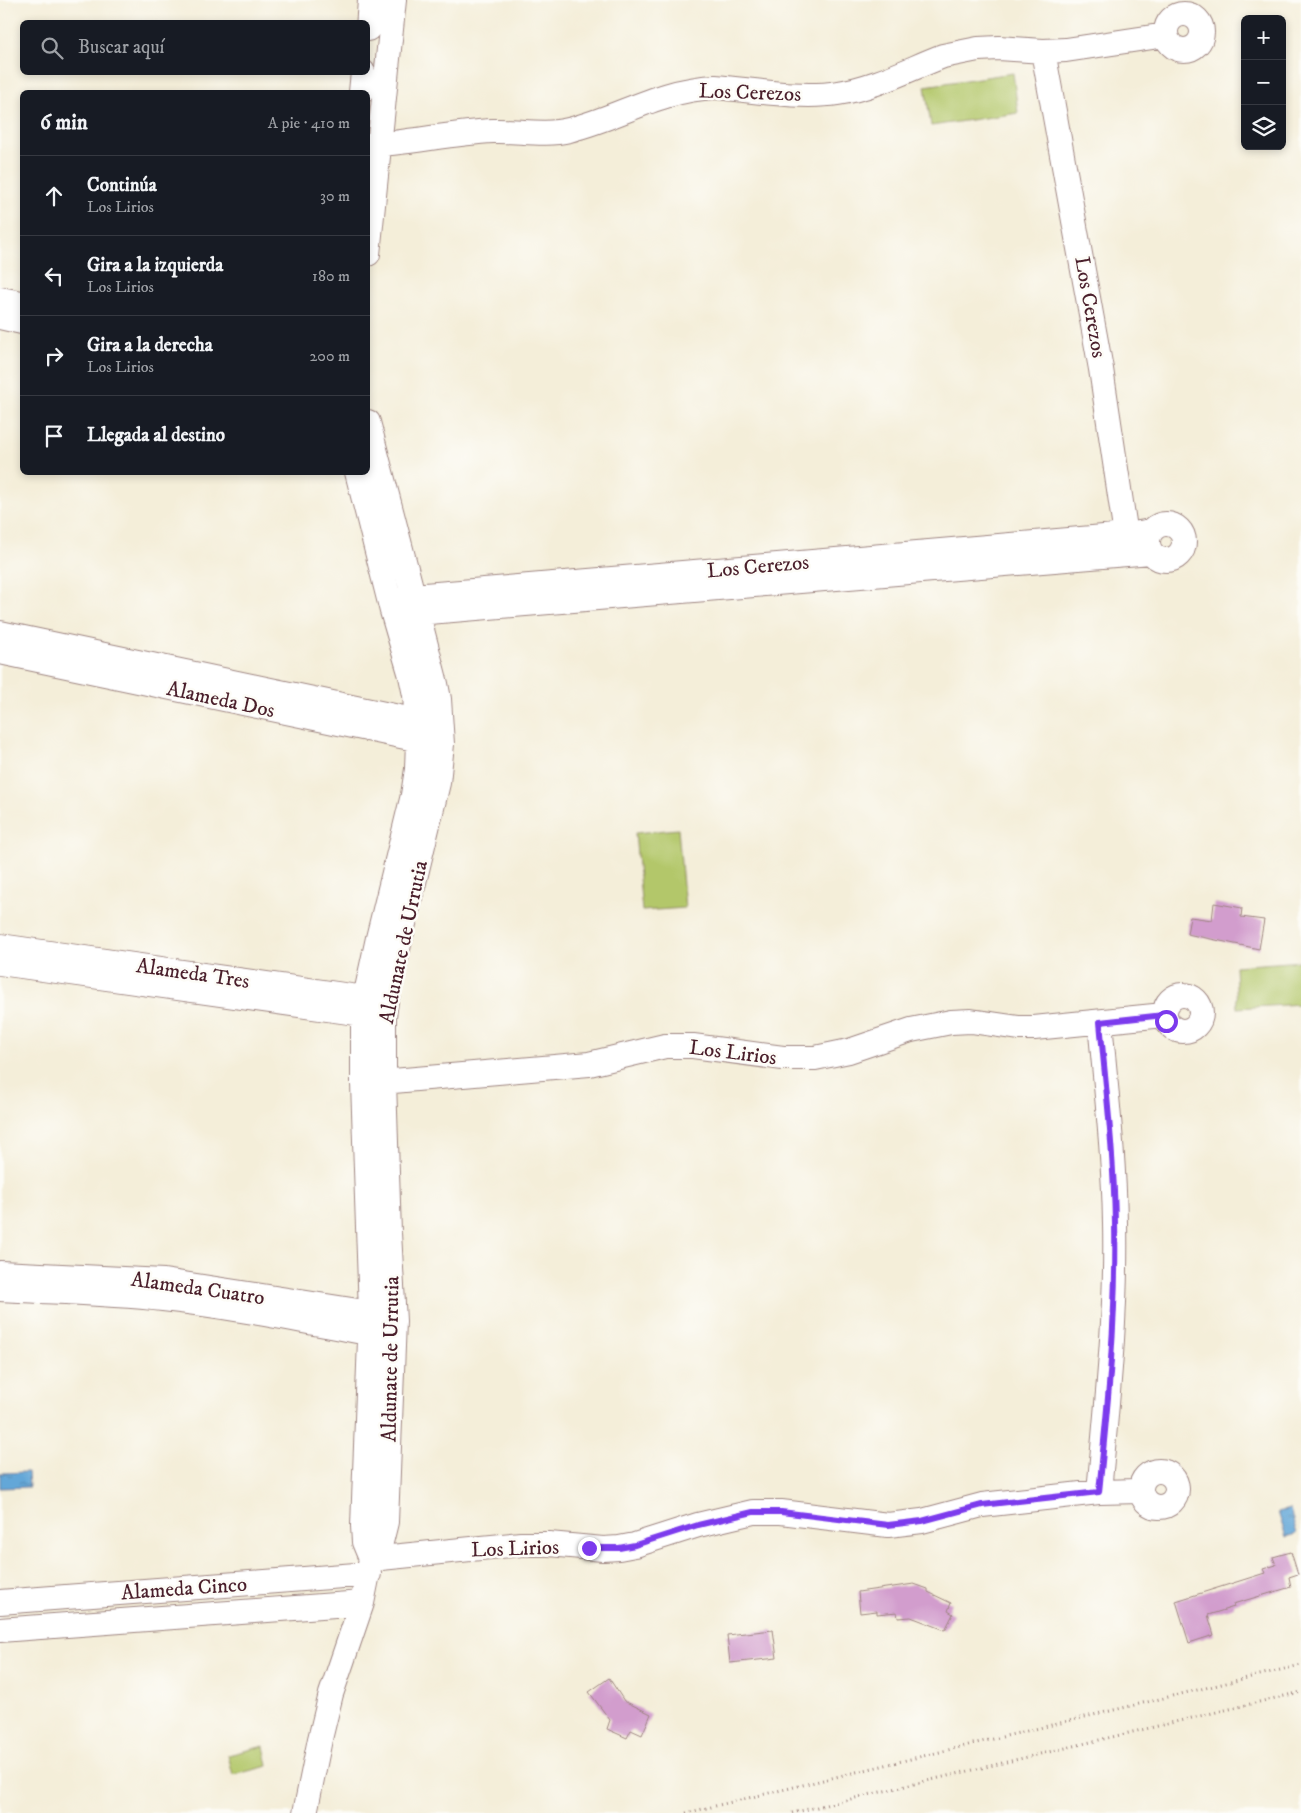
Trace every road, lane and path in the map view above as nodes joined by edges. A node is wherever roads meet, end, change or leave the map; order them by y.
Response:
1 (370, 0) edge
2 (394, 0) edge
3 (369, 20) edge
4 (1166, 35) dead end
5 (1043, 51) junction
6 (363, 75) edge
7 (361, 90) edge
8 (373, 145) edge
9 (370, 210) edge
10 (0, 299) edge
11 (20, 304) edge
12 (0, 317) edge
13 (20, 322) edge
14 (370, 430) edge
15 (358, 475) edge
16 (415, 604) junction
17 (391, 607) junction
18 (0, 633) edge
19 (0, 652) edge
20 (418, 732) junction
21 (442, 735) junction
22 (0, 946) edge
23 (0, 964) edge
24 (374, 1008) junction
25 (1164, 1015) dead end
26 (1100, 1022) junction
27 (373, 1083) junction
28 (0, 1273) edge
29 (0, 1290) edge
30 (382, 1326) junction
31 (1140, 1491) dead end
32 (1099, 1492) junction
33 (370, 1566) junction
34 (0, 1602) edge
35 (362, 1603) junction
36 (0, 1630) edge
37 (1301, 1665) edge
38 (1301, 1692) edge
39 (306, 1813) edge
40 (686, 1813) edge
41 (792, 1813) edge

1 - 3 street
2 - 8 street
4 - 5 street, Los Cerezos
5 - 8 street, Los Cerezos
5 - 16 street, Los Cerezos
6 - 7 street
8 - 9 street
10 - 11 street
12 - 13 street
14 - 16 street, Aldunate de Urrutia
15 - 17 street, Aldunate de Urrutia
16 - 17 street, Los Cerezos
16 - 21 street, Aldunate de Urrutia
17 - 20 street, Aldunate de Urrutia
18 - 20 street, Alameda Dos
19 - 20 street, Alameda Dos
20 - 21 street, Alameda Dos
20 - 24 street, Aldunate de Urrutia
21 - 24 street, Aldunate de Urrutia
22 - 24 street, Alameda Tres
23 - 24 street, Alameda Tres
24 - 27 street, Aldunate de Urrutia
25 - 26 street, Los Lirios
26 - 27 street, Los Lirios
26 - 32 street
27 - 30 street, Aldunate de Urrutia
28 - 30 street, Alameda Cuatro
29 - 30 street, Alameda Cuatro
30 - 33 street, Aldunate de Urrutia
31 - 32 street, Los Lirios
32 - 33 street, Los Lirios
33 - 34 street, Alameda Cinco
33 - 35 street
35 - 36 street, Alameda Cinco
35 - 39 street
37 - 40 path
38 - 41 path

